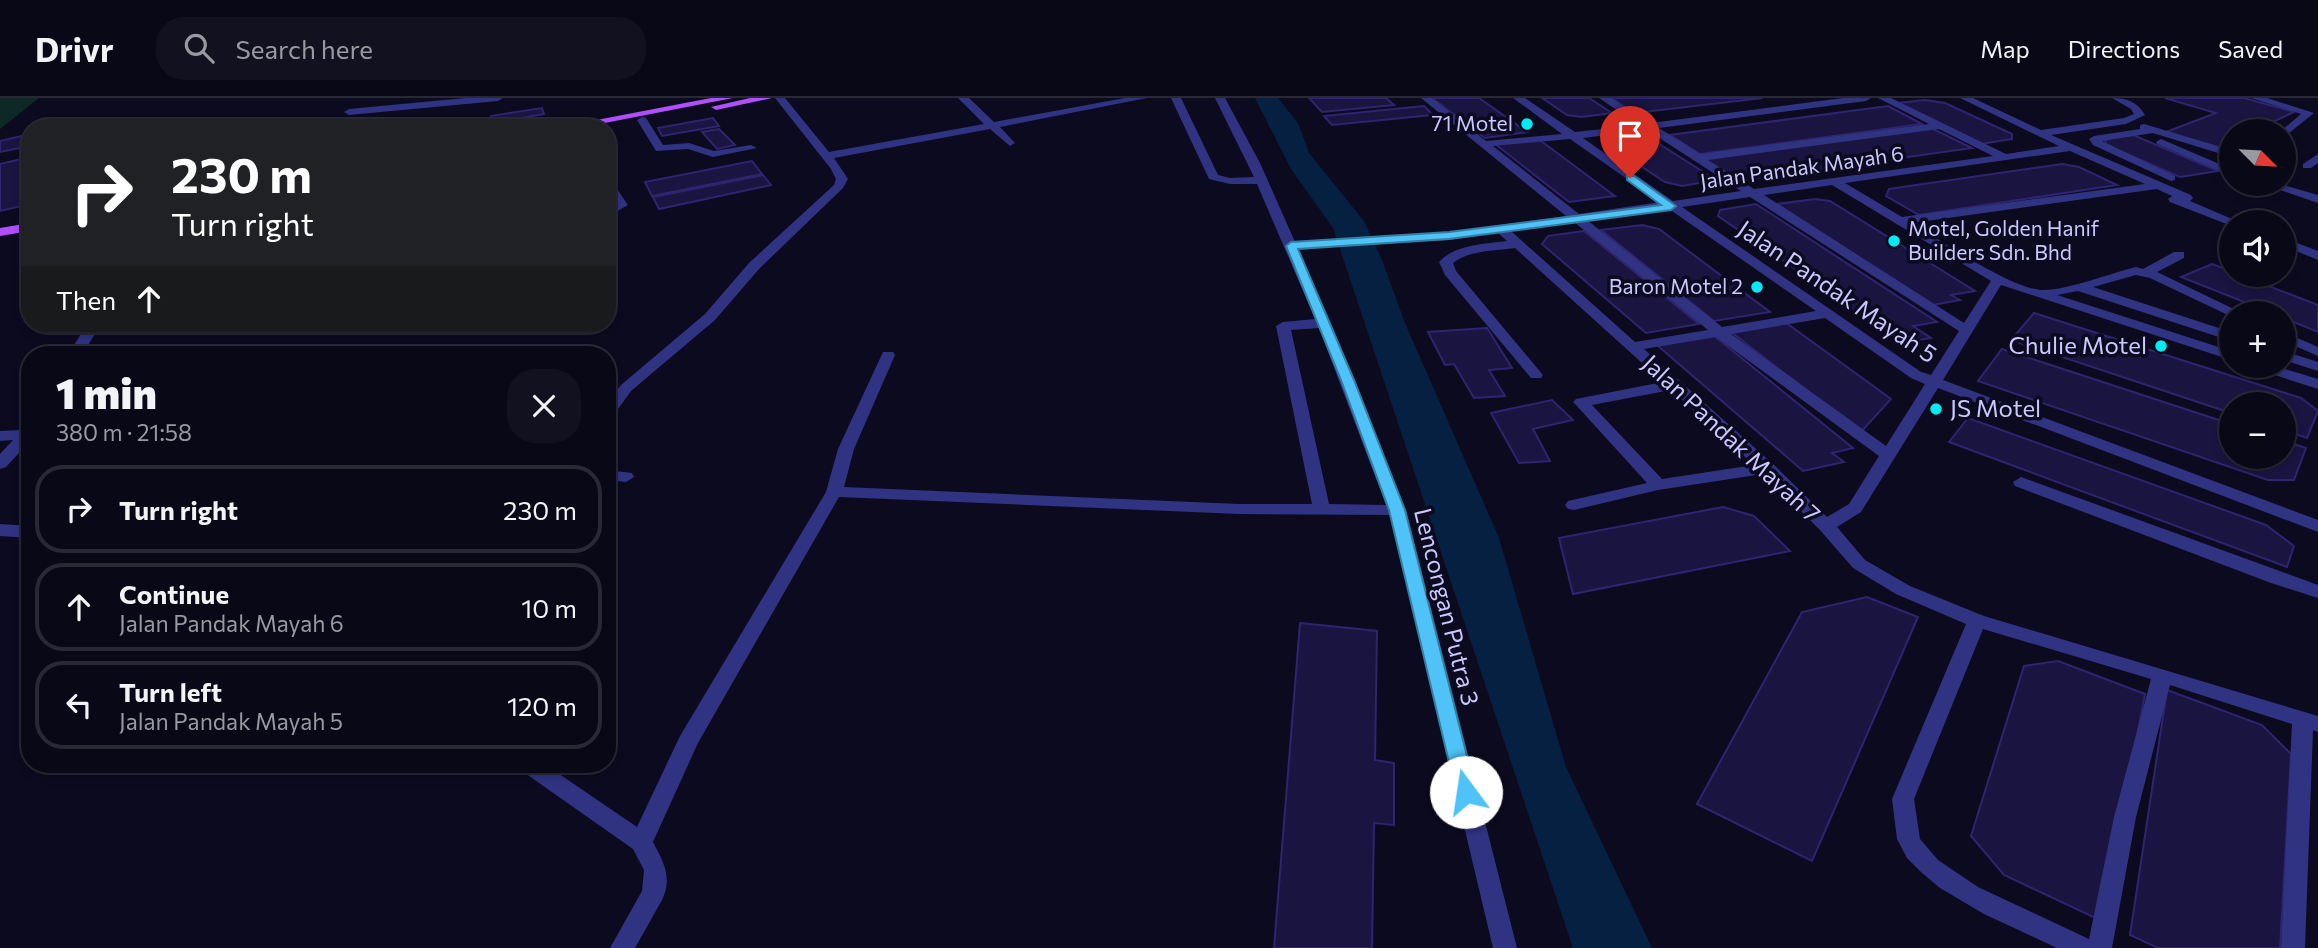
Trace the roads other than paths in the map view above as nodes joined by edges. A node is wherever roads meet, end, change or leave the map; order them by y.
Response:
1 (356, 98) edge
2 (392, 98) edge
3 (498, 98) edge
4 (728, 98) edge
5 (767, 98) edge
6 (780, 98) edge
7 (963, 98) edge
8 (1142, 98) edge
9 (1176, 98) edge
10 (1220, 98) edge
11 (1426, 98) edge
12 (1518, 98) edge
13 (1604, 98) edge
14 (1866, 98) edge
15 (1883, 98) edge
16 (1964, 98) edge
17 (2117, 98) edge
18 (2256, 98) edge
19 (387, 109) junction
20 (349, 113) junction
21 (347, 119) edge
22 (610, 119) edge
23 (642, 120) junction
24 (2126, 121) junction
25 (993, 124) junction
26 (2296, 124) edge
27 (616, 125) edge
28 (1940, 126) junction
29 (1648, 127) junction
30 (2154, 130) junction
31 (2138, 132) junction
32 (2040, 134) junction
33 (1570, 135) junction
34 (1010, 143) dead end
35 (1484, 144) junction
36 (751, 148) dead end
37 (2071, 148) junction
38 (2219, 150) edge
39 (827, 156) junction
40 (2318, 157) edge
41 (1697, 158) junction
42 (2006, 158) junction
43 (2307, 166) dead end
44 (2219, 168) edge
45 (2171, 178) dead end
46 (1261, 180) junction
47 (1836, 183) junction
48 (2151, 187) junction
49 (2296, 192) edge
50 (1754, 194) junction
51 (616, 196) edge
52 (2187, 198) dead end
53 (2318, 199) edge
54 (1671, 206) junction
55 (616, 208) edge
56 (2219, 216) edge
57 (1577, 219) junction
58 (1901, 221) junction
59 (21, 228) edge
60 (1501, 229) junction
61 (0, 232) edge
62 (1517, 244) junction
63 (1291, 246) junction
64 (2296, 247) edge
65 (2179, 255) dead end
66 (2318, 256) edge
67 (2145, 273) junction
68 (1998, 280) junction
69 (2079, 287) junction
70 (2037, 294) junction
71 (2219, 306) edge
72 (1825, 314) junction
73 (1324, 323) junction
74 (1966, 330) junction
75 (1719, 332) junction
76 (2219, 333) edge
77 (2296, 342) edge
78 (1632, 347) junction
79 (2219, 352) edge
80 (2318, 352) edge
81 (888, 355) dead end
82 (2296, 359) edge
83 (2318, 367) edge
84 (1536, 376) dead end
85 (2296, 377) edge
86 (1933, 383) junction
87 (2318, 384) edge
88 (1673, 385) junction
89 (616, 401) edge
90 (21, 435) edge
91 (0, 436) edge
92 (21, 442) edge
93 (1888, 455) junction
94 (0, 464) edge
95 (1767, 468) junction
96 (616, 476) edge
97 (626, 477) dead end
98 (2021, 482) dead end
99 (1658, 485) junction
100 (834, 492) junction
101 (1574, 505) dead end
102 (1322, 510) junction
103 (1397, 510) junction
104 (1826, 526) junction
105 (2318, 526) edge
106 (0, 530) edge
107 (21, 531) edge
108 (2318, 592) edge
109 (1978, 621) junction
110 (2162, 675) junction
111 (2311, 722) edge
112 (542, 773) edge
113 (641, 842) junction
114 (622, 948) edge
115 (1505, 948) edge
116 (2082, 948) edge
117 (2100, 948) edge
118 (2292, 948) edge

1 - 20 street
2 - 19 street
3 - 19 street
4 - 22 main road
5 - 23 main road
6 - 39 street
7 - 25 street
8 - 25 street
9 - 46 street
10 - 46 street, Lencongan Putra 3
11 - 35 street
12 - 33 street, Jalan Pandak Mayah 5
13 - 29 street
14 - 29 street
15 - 28 street
16 - 32 street
17 - 24 street
18 - 26 street
19 - 20 street
20 - 21 street
23 - 27 main road
23 - 36 street
24 - 30 street
24 - 32 street
25 - 34 street
25 - 39 street
28 - 41 street
28 - 42 street
29 - 33 street
29 - 41 street
30 - 31 street
30 - 38 street
31 - 44 street
31 - 45 street
32 - 37 street
33 - 35 street
33 - 54 street, Jalan Pandak Mayah 5
35 - 57 street
37 - 42 street, Jalan Pandak Mayah 6
37 - 48 street
39 - 89 street
40 - 43 street
41 - 50 street
42 - 47 street, Jalan Pandak Mayah 6
46 - 63 street, Lencongan Putra 3
47 - 50 street, Jalan Pandak Mayah 6
47 - 58 street
48 - 52 street
48 - 56 street
48 - 58 street
49 - 53 street
50 - 54 street, Jalan Pandak Mayah 6
50 - 74 street
51 - 55 street
54 - 57 street, Jalan Pandak Mayah 6
54 - 72 street, Jalan Pandak Mayah 5
57 - 60 street, Jalan Pandak Mayah 6
57 - 75 street
58 - 68 street
59 - 61 main road
60 - 62 street, Jalan Pandak Mayah 7
60 - 63 street, Jalan Pandak Mayah 6
62 - 78 street, Jalan Pandak Mayah 7
62 - 84 street
63 - 73 street, Lencongan Putra 3
64 - 66 street
65 - 67 street
67 - 69 street
67 - 71 street
68 - 70 street
68 - 74 street
69 - 70 street
69 - 76 street
70 - 79 street
72 - 75 street
72 - 86 street, Jalan Pandak Mayah 5
73 - 102 street
73 - 103 street, Lencongan Putra 3
74 - 86 street
75 - 78 street
75 - 93 street
77 - 80 street
78 - 88 street, Jalan Pandak Mayah 7
81 - 100 street
82 - 83 street
85 - 87 street
86 - 93 street
86 - 105 street, Jalan Pandak Mayah 5
88 - 95 street, Jalan Pandak Mayah 7
88 - 99 street
90 - 91 street
92 - 94 street
93 - 104 street
95 - 99 street
95 - 104 street, Jalan Pandak Mayah 7
96 - 97 street
98 - 108 street
99 - 101 street
100 - 102 street
100 - 113 street
102 - 103 street
103 - 115 street, Lencongan Putra 3
104 - 109 street, Jalan Pandak Mayah 7
106 - 107 street
109 - 110 street, Jalan Pandak Mayah 7
109 - 116 street
110 - 111 street, Jalan Pandak Mayah 7
110 - 117 street
111 - 118 street, Jalan Pandak Mayah 7
112 - 113 street
113 - 114 street

